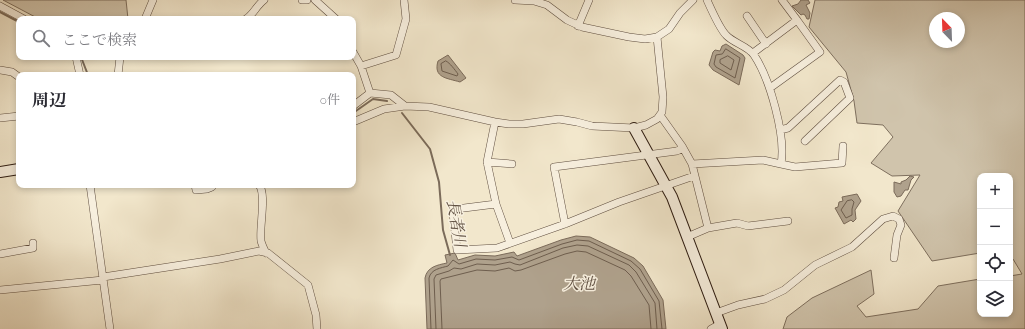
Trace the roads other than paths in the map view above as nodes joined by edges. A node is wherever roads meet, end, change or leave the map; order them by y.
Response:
1 (153, 0) edge
2 (264, 0) edge
3 (302, 0) edge
4 (306, 0) edge
5 (315, 0) edge
6 (404, 0) edge
7 (515, 0) edge
8 (589, 0) edge
9 (693, 0) edge
10 (707, 0) edge
11 (782, 0) edge
12 (0, 6) edge
13 (18, 16) edge
14 (145, 16) edge
15 (251, 16) edge
16 (333, 16) edge
17 (747, 16) dead end
18 (797, 20) junction
19 (578, 26) junction
20 (657, 37) junction
21 (766, 44) junction
22 (753, 53) junction
23 (356, 57) edge
24 (77, 60) edge
25 (120, 60) edge
26 (361, 66) junction
27 (0, 70) edge
28 (79, 72) edge
29 (118, 72) edge
30 (16, 75) edge
31 (770, 88) junction
32 (370, 93) junction
33 (356, 104) edge
34 (405, 106) junction
35 (660, 115) junction
36 (16, 116) edge
37 (0, 118) edge
38 (356, 121) edge
39 (494, 122) junction
40 (634, 128) junction
41 (780, 130) junction
42 (805, 141) dead end
43 (843, 146) dead end
44 (683, 148) junction
45 (648, 154) junction
46 (487, 162) junction
47 (512, 164) dead end
48 (692, 164) junction
49 (781, 164) junction
50 (16, 169) edge
51 (0, 172) edge
52 (694, 176) junction
53 (666, 186) junction
54 (90, 188) edge
55 (196, 188) edge
56 (210, 188) edge
57 (262, 188) edge
58 (496, 204) junction
59 (788, 221) dead end
60 (565, 224) junction
61 (708, 228) junction
62 (687, 237) junction
63 (33, 243) dead end
64 (510, 243) junction
65 (266, 252) junction
66 (0, 254) edge
67 (894, 258) dead end
68 (103, 279) junction
69 (0, 290) edge
70 (716, 313) junction
71 (718, 327) edge
72 (110, 329) edge
73 (317, 329) edge

1 - 14 street
2 - 15 street
3 - 4 street
5 - 16 street
6 - 26 street
7 - 19 street
8 - 19 street
9 - 20 street
10 - 22 street
11 - 18 street
12 - 13 street
17 - 21 street
18 - 21 street
18 - 31 street
19 - 20 street
20 - 35 street
21 - 22 street
22 - 31 street
23 - 26 street
24 - 28 street
25 - 29 street
26 - 32 street
27 - 30 street
31 - 41 street
32 - 33 street
32 - 34 street
34 - 38 street
34 - 39 street
35 - 40 street
35 - 44 street
36 - 37 street
39 - 40 street
39 - 46 street
40 - 45 street
41 - 42 street
41 - 49 street
43 - 49 street
44 - 45 street
44 - 48 street
45 - 53 street
45 - 60 street
46 - 47 street
46 - 58 street
48 - 49 street
48 - 52 street
50 - 51 street
52 - 53 street
52 - 61 street
53 - 60 street
53 - 62 street
54 - 68 street
55 - 56 street
57 - 65 street
58 - 64 street
58 - 64 street
59 - 61 street
60 - 64 street
61 - 62 street
62 - 70 street
63 - 66 street
65 - 68 street
65 - 73 street
67 - 70 street
68 - 69 street
68 - 72 street
70 - 71 street

